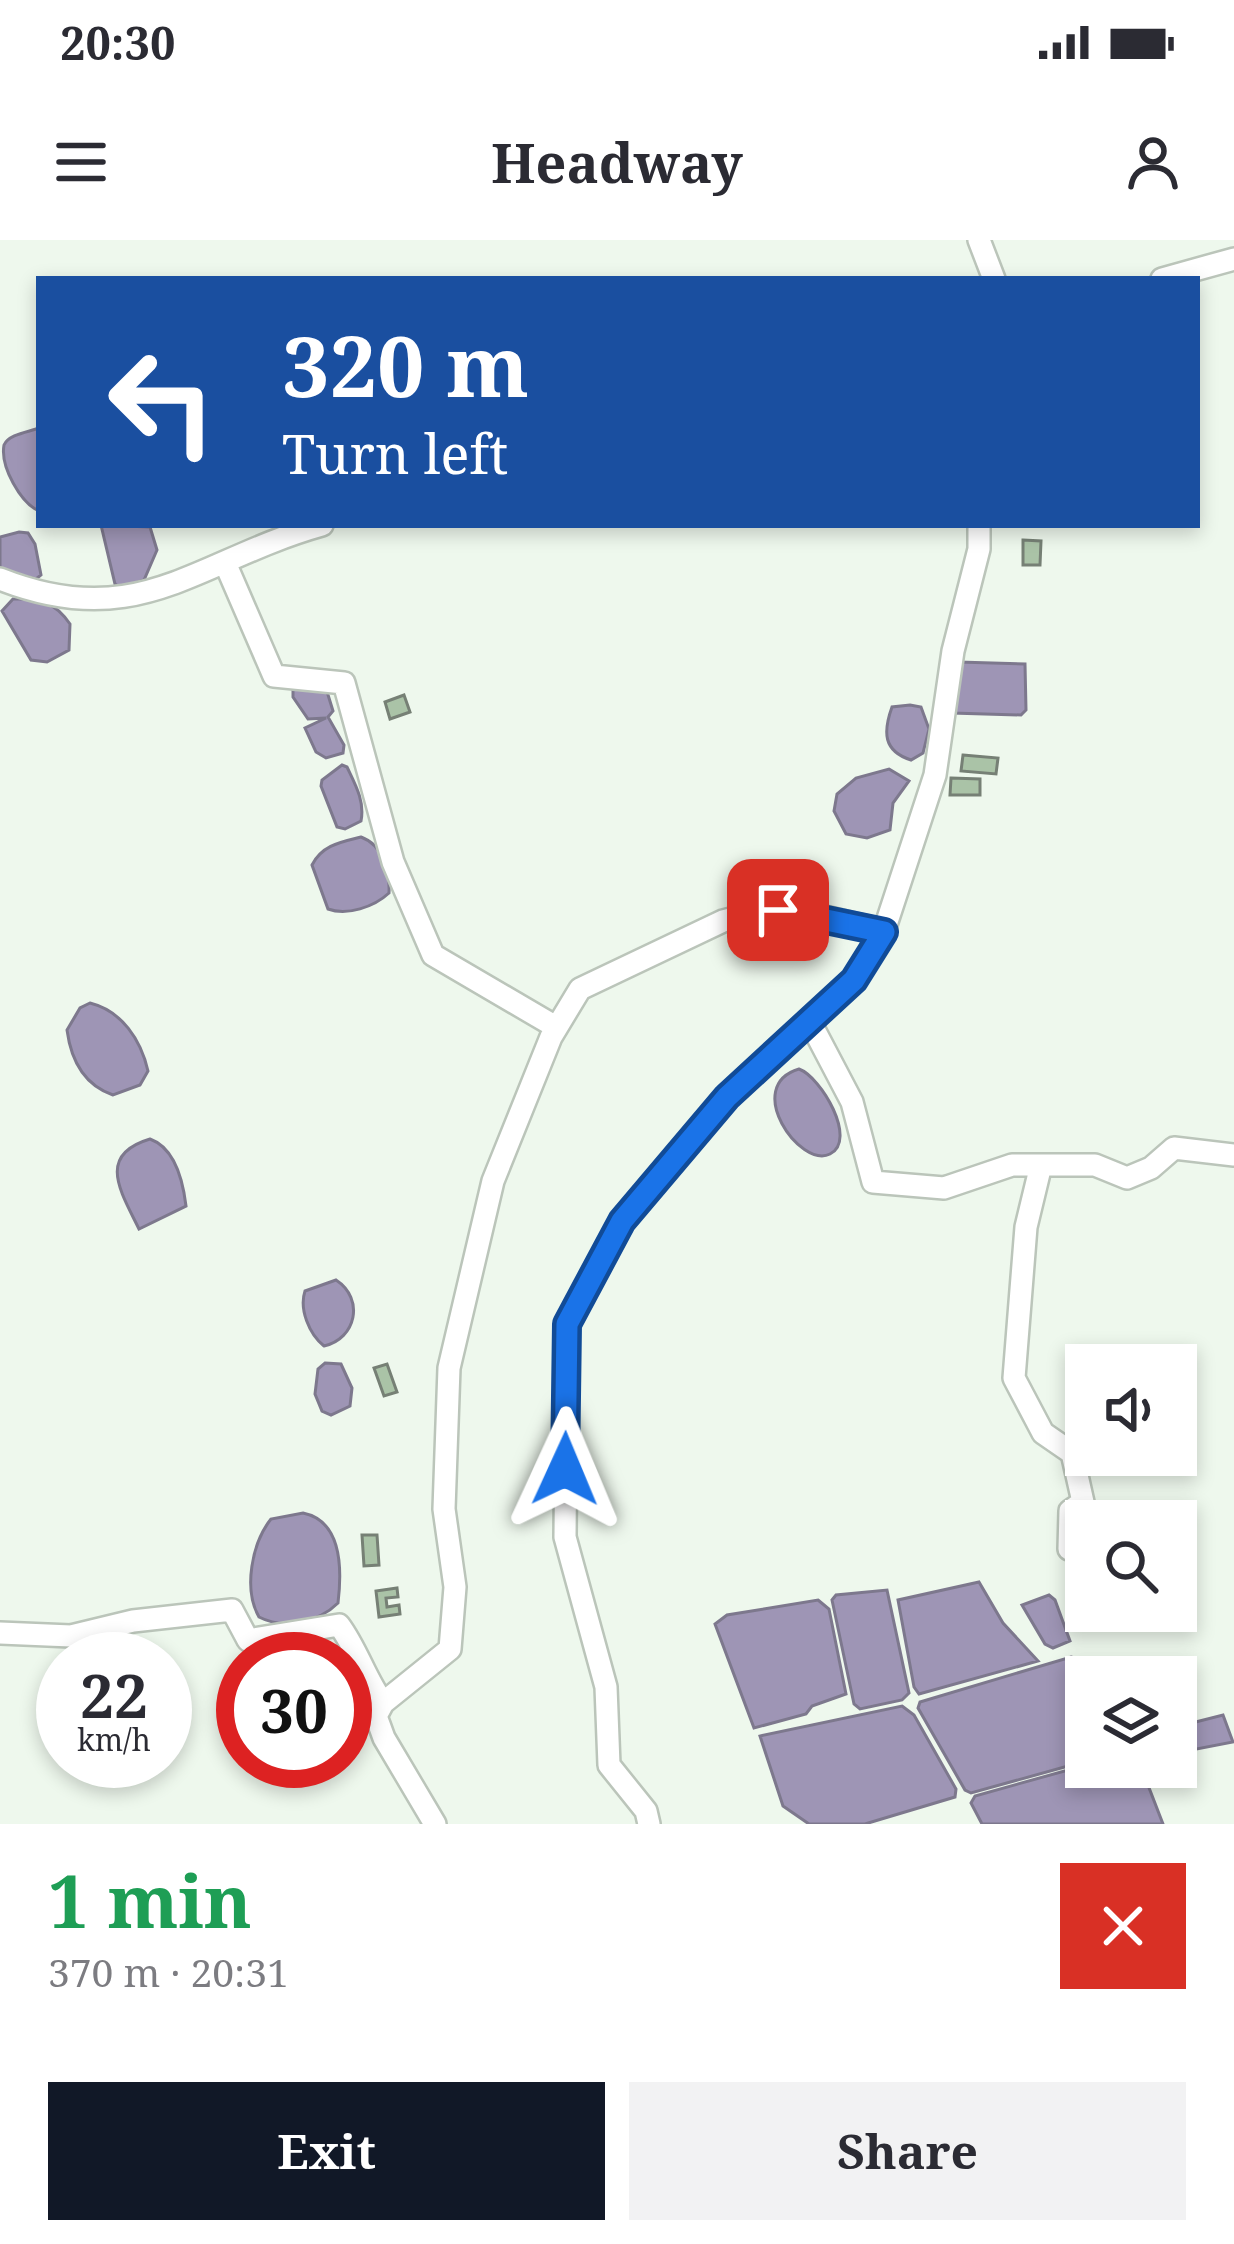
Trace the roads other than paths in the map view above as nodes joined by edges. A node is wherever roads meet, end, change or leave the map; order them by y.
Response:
1 (979, 240) edge
2 (1234, 259) edge
3 (993, 276) edge
4 (1173, 276) edge
5 (311, 528) edge
6 (979, 528) edge
7 (226, 565) junction
8 (0, 579) edge
9 (884, 932) junction
10 (810, 1022) junction
11 (556, 1028) junction
12 (1234, 1155) edge
13 (1041, 1165) junction
14 (1083, 1500) edge
15 (0, 1633) edge
16 (382, 1703) junction
17 (435, 1824) edge
18 (649, 1824) edge

1 - 3 street
2 - 4 street
5 - 7 street
6 - 9 street
7 - 8 street
7 - 11 street
9 - 10 street
9 - 11 street
10 - 13 street
10 - 18 street
11 - 16 street
12 - 13 street
13 - 14 street
15 - 16 street
16 - 17 street

